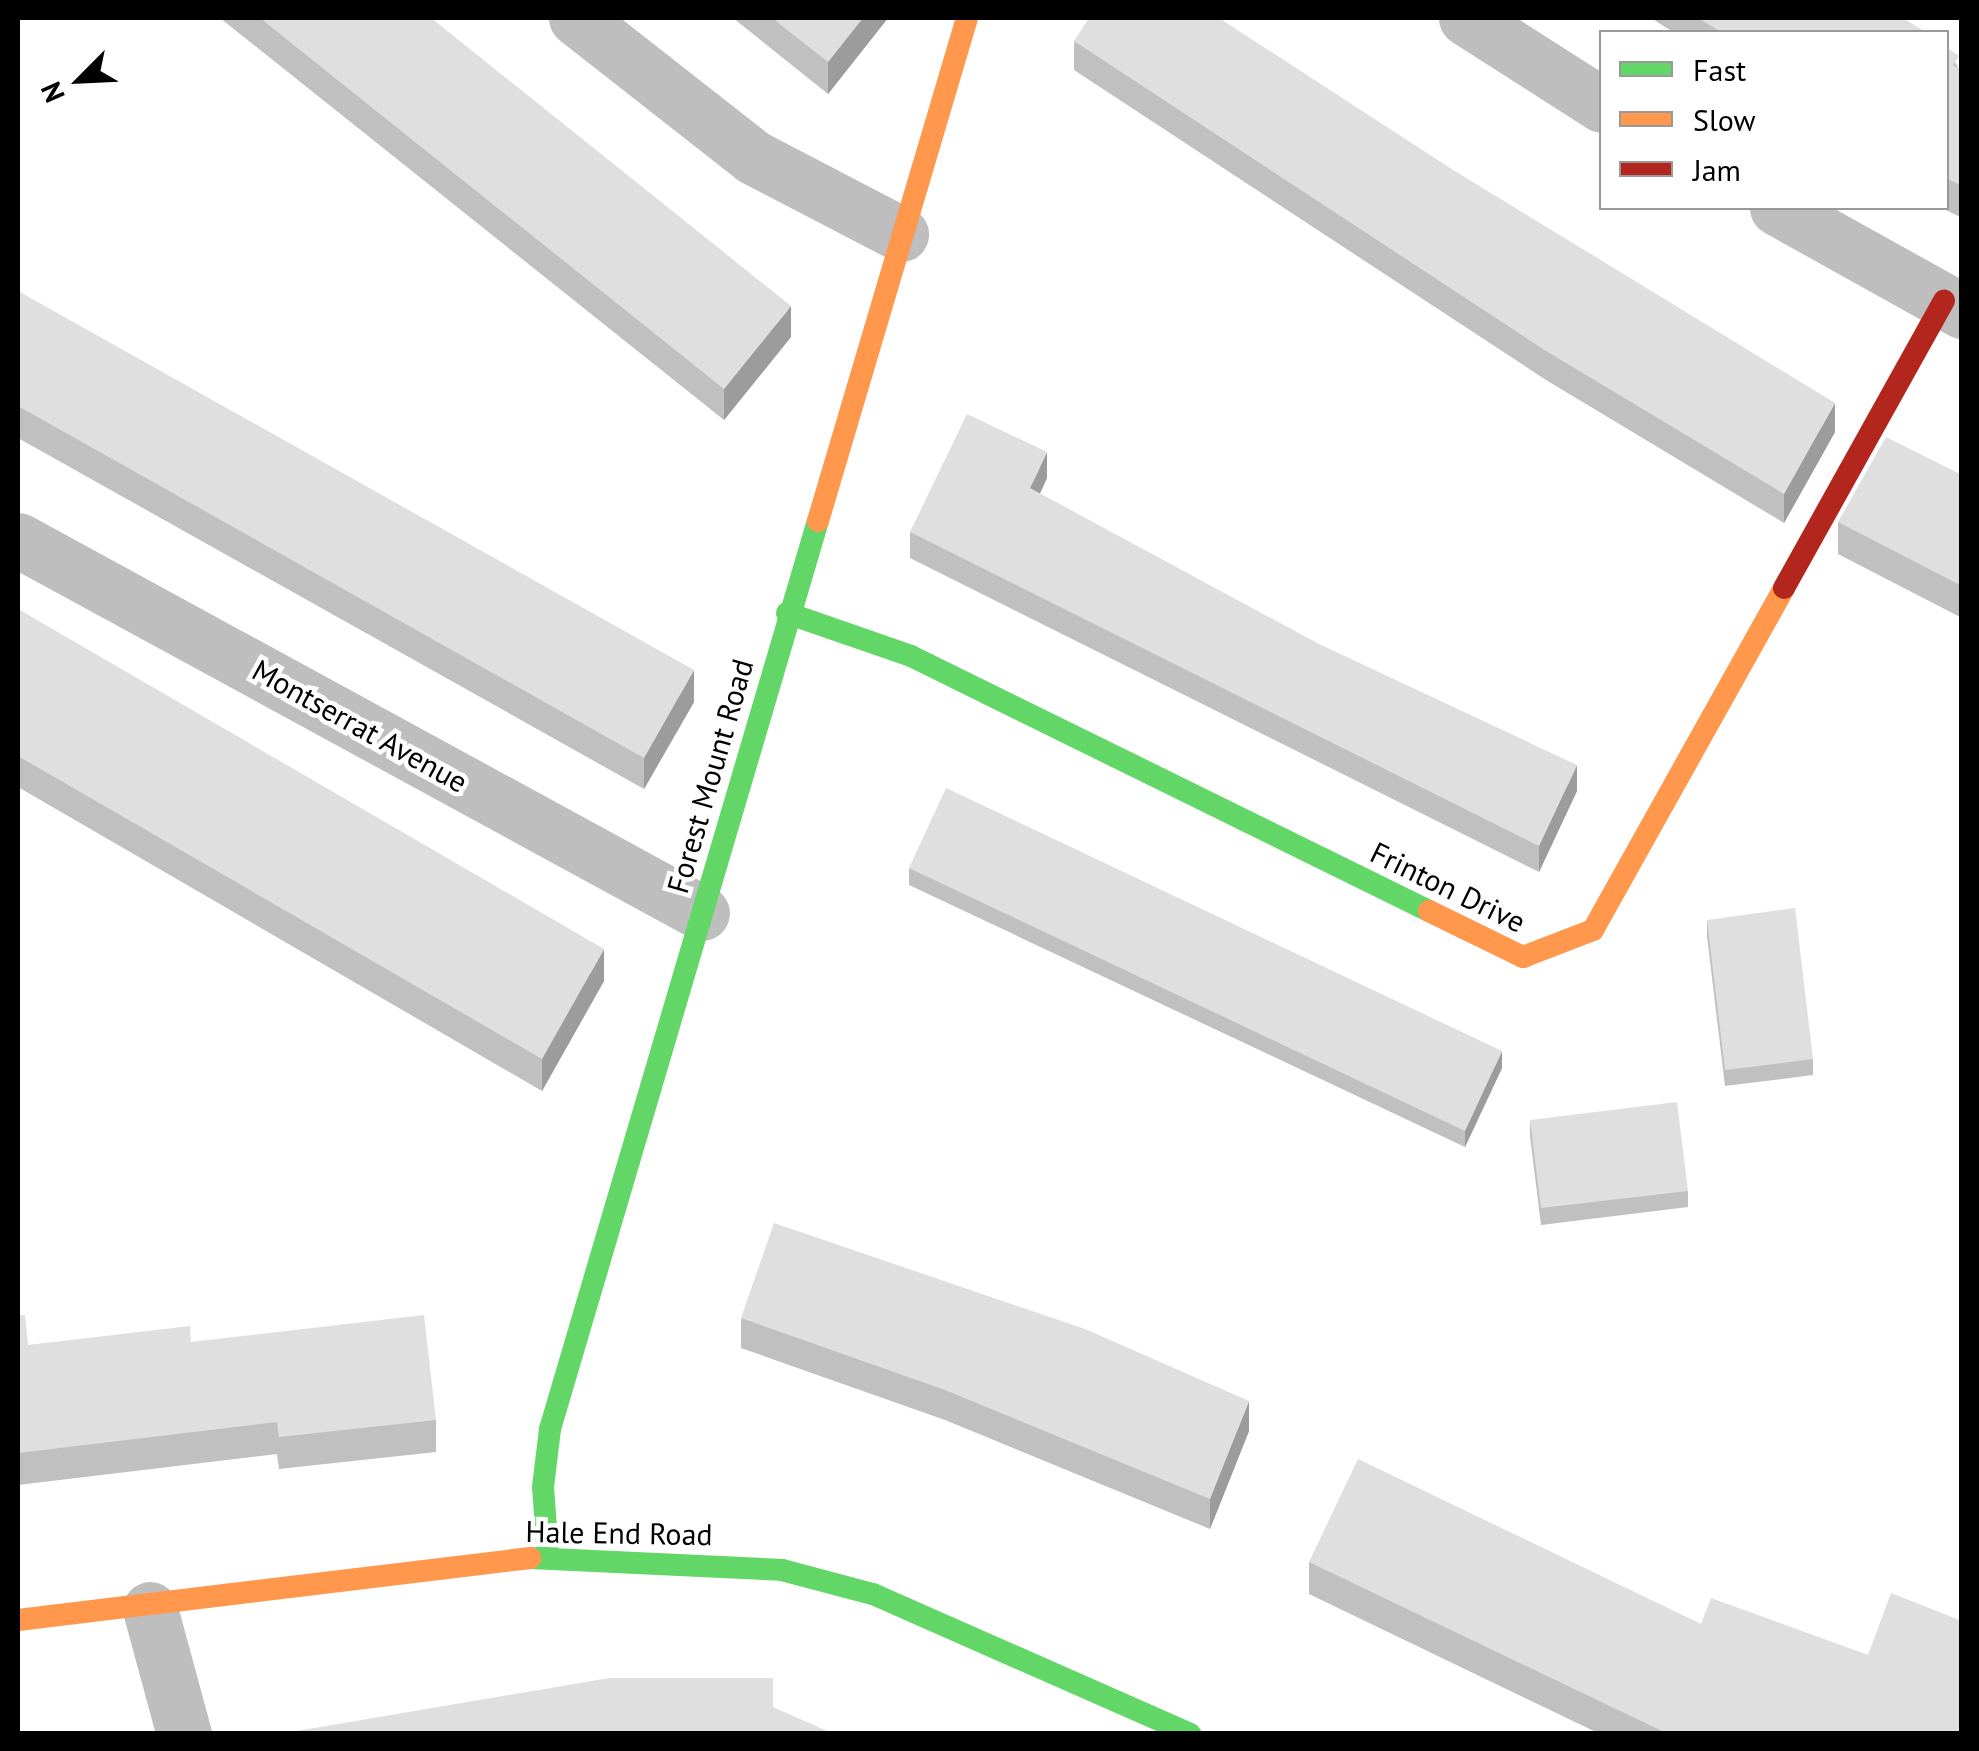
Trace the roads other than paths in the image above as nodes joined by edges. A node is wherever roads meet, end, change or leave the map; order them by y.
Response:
1 (576, 18) edge
2 (967, 18) edge
3 (1466, 18) edge
4 (1599, 103) edge
5 (1781, 210) edge
6 (902, 234) junction
7 (1953, 306) edge
8 (18, 540) edge
9 (787, 613) junction
10 (702, 913) junction
11 (548, 1556) junction
12 (150, 1609) junction
13 (18, 1620) edge
14 (184, 1734) edge
15 (1191, 1734) edge

1 - 6 street
2 - 6 street, Forest Mount Road
3 - 4 street
5 - 7 street
6 - 9 street, Forest Mount Road
7 - 9 street, Frinton Drive
8 - 10 street, Montserrat Avenue
9 - 10 street, Forest Mount Road
10 - 11 street, Forest Mount Road
11 - 12 street, Hale End Road
11 - 15 street, Hale End Road
12 - 13 street, Hale End Road
12 - 14 street

